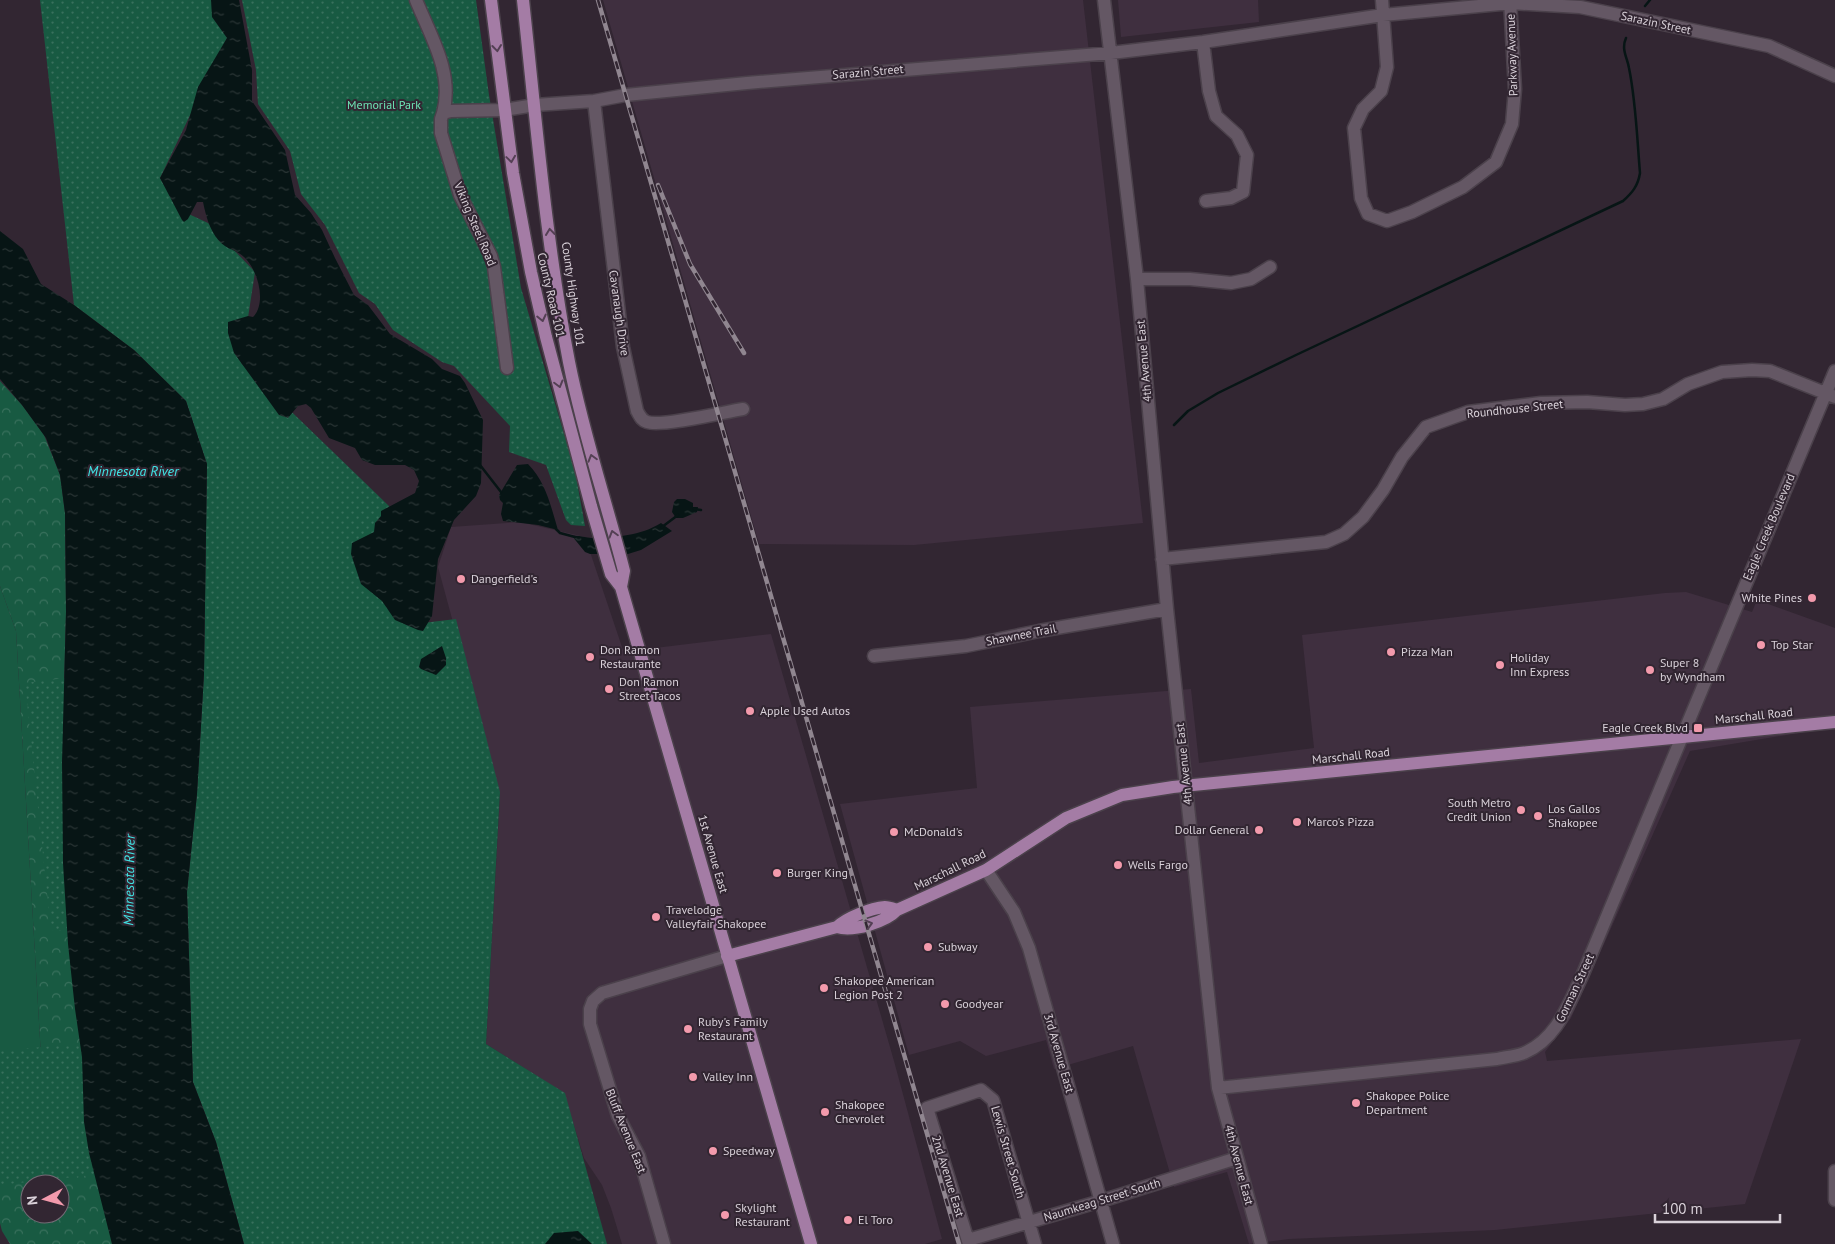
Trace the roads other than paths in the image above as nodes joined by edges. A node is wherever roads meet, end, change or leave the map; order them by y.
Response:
1 (416, 0) edge
2 (491, 0) edge
3 (523, 0) edge
4 (1104, 0) edge
5 (1382, 0) edge
6 (1511, 2) edge
7 (1383, 15) junction
8 (1203, 42) junction
9 (1111, 53) junction
10 (1835, 76) edge
11 (594, 101) junction
12 (535, 105) junction
13 (504, 110) junction
14 (443, 112) junction
15 (1206, 201) dead end
16 (1270, 267) dead end
17 (1136, 279) junction
18 (507, 368) dead end
19 (1835, 371) edge
20 (1830, 396) edge
21 (743, 409) dead end
22 (1162, 559) junction
23 (621, 586) junction
24 (1166, 609) junction
25 (874, 656) dead end
26 (1835, 722) edge
27 (1681, 738) junction
28 (1186, 786) junction
29 (986, 870) junction
30 (727, 956) junction
31 (602, 993) joint
32 (1218, 1088) junction
33 (927, 1108) joint
34 (1237, 1158) junction
35 (1835, 1171) edge
36 (1835, 1200) edge
37 (1101, 1201) junction
38 (1029, 1222) junction
39 (968, 1242) edge
40 (664, 1244) edge
41 (811, 1244) edge
42 (1035, 1244) edge
43 (1113, 1244) edge
44 (1261, 1244) edge

1 - 14 street, Viking Steel Road
2 -> 13 main road, County Road 101
3 - 12 main road, County Highway 101
4 - 9 street, 4th Avenue East
5 - 7 street
6 - 7 street, Sarazin Street
6 - 7 street, Parkway Avenue
6 - 10 street, Sarazin Street
7 - 8 street, Sarazin Street
8 - 9 street, Sarazin Street
8 - 15 street
9 - 11 street, Sarazin Street
9 - 17 street, 4th Avenue East
11 - 12 street, Sarazin Street
11 - 21 street, Cavanaugh Drive
12 - 13 street
23 -> 12 main road, County Highway 101
13 - 14 street
13 -> 23 main road, County Road 101
14 - 18 street, Viking Steel Road
16 - 17 street
17 - 22 street, 4th Avenue East
19 - 20 street, Eagle Creek Boulevard
20 - 22 street, Roundhouse Street
20 - 27 street, Eagle Creek Boulevard
22 - 24 street, 4th Avenue East
23 - 30 main road, 1st Avenue East
24 - 25 street, Shawnee Trail
24 - 28 street, 4th Avenue East
26 - 27 main road, Marschall Road
27 - 28 main road, Marschall Road
27 - 32 street, Gorman Street
28 - 29 main road, Marschall Road
28 - 32 street, 4th Avenue East
29 - 30 main road, Marschall Road
29 - 37 street, 3rd Avenue East
30 - 31 street, Marschall Road
30 - 41 main road, 1st Avenue East
31 - 40 street, Bluff Avenue East
32 - 34 street, 4th Avenue East
33 - 38 street, Lewis Street South
33 - 39 street, 2nd Avenue East
34 - 37 street, Naumkeag Street South
34 - 44 street, 4th Avenue East
35 - 36 street
37 - 38 street, Naumkeag Street South
37 - 43 street, 3rd Avenue East
38 - 39 street, Naumkeag Street South
38 - 42 street, Lewis Street South

